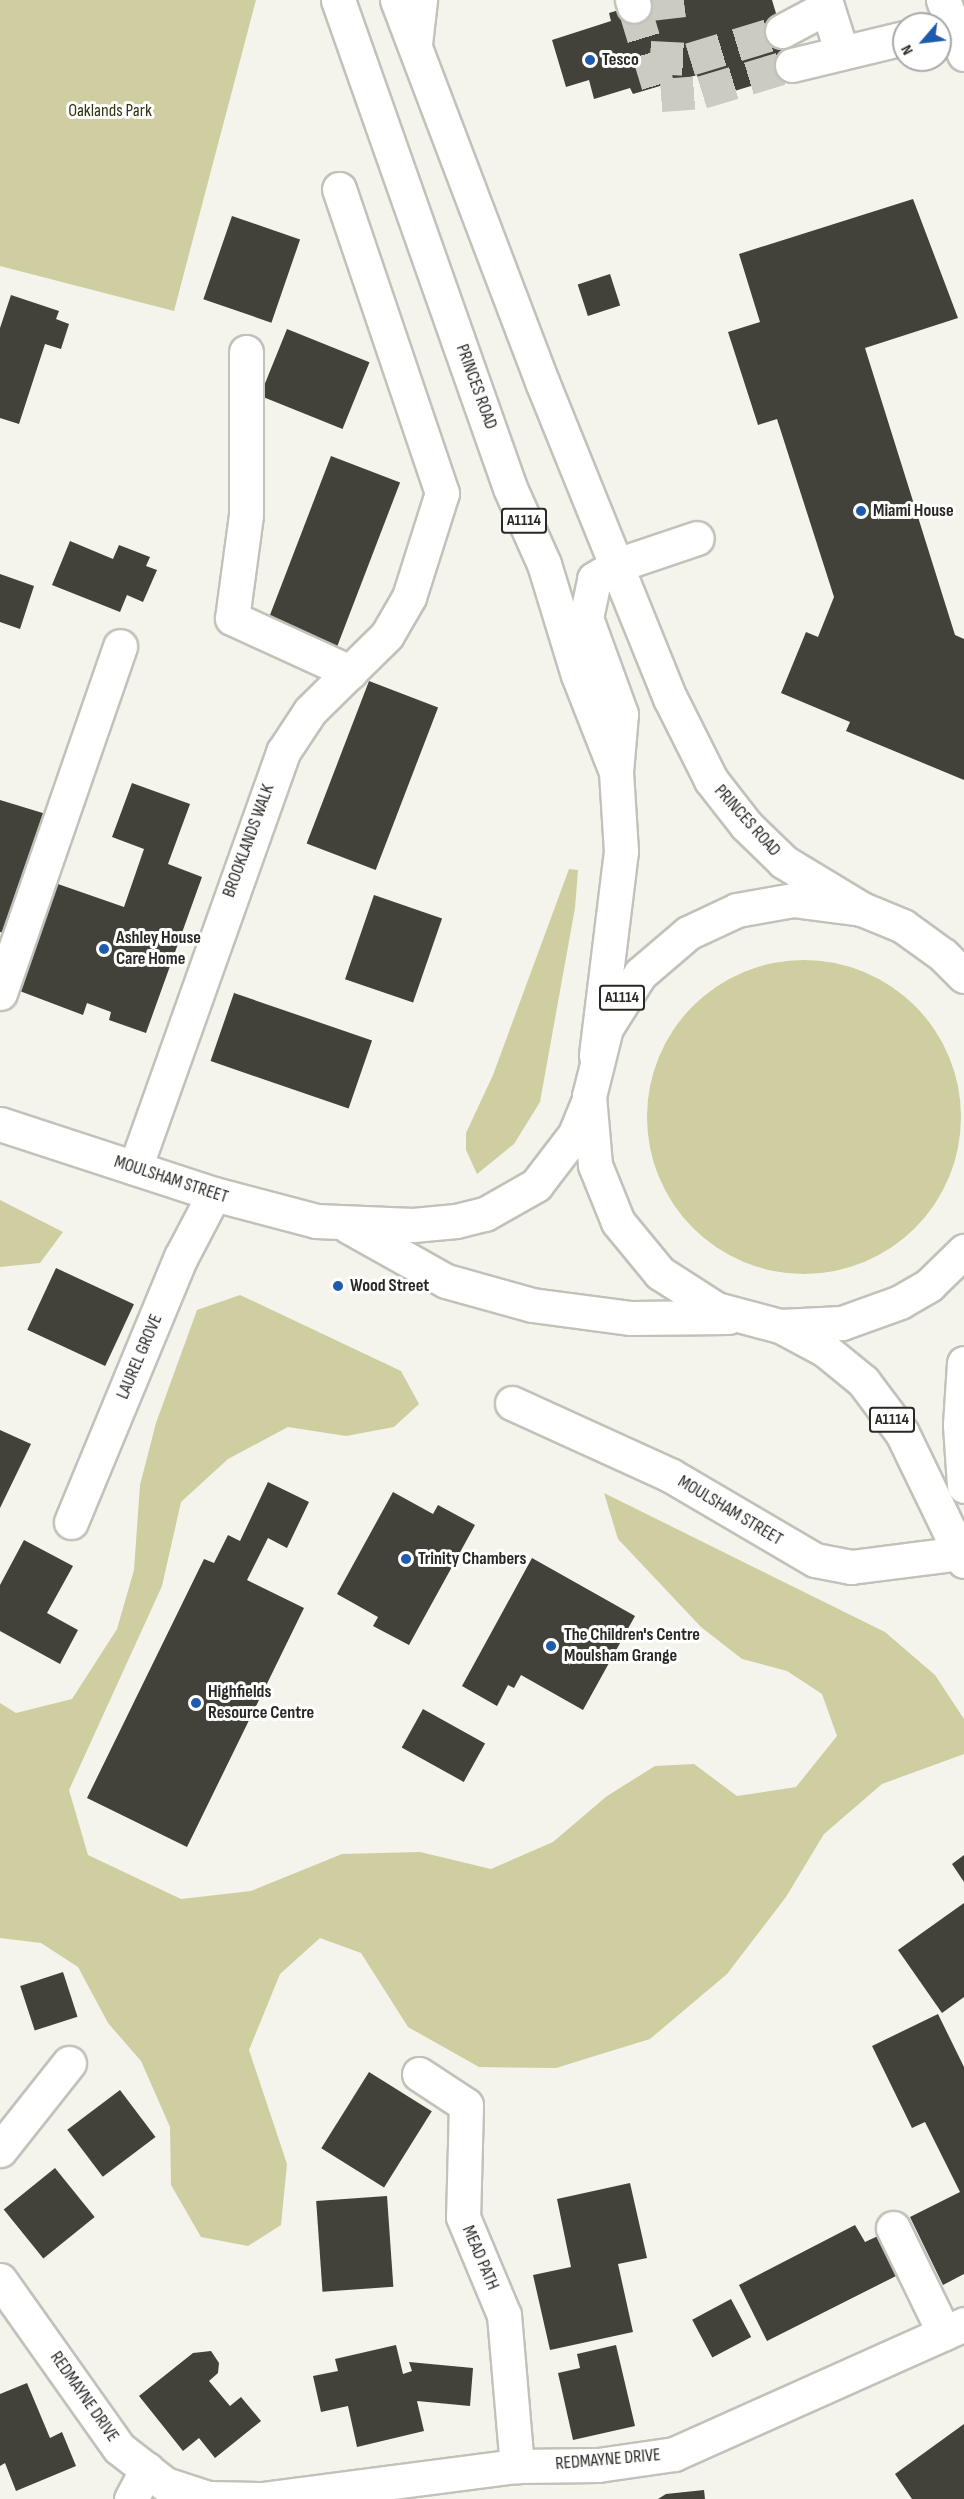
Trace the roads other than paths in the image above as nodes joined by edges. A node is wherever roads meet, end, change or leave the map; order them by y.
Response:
1 (338, 0) edge
2 (397, 0) edge
3 (420, 0) edge
4 (826, 4) edge
5 (782, 31) tunnel mouth
6 (892, 40) edge
7 (415, 44) junction
8 (841, 50) junction
9 (792, 65) tunnel mouth
10 (339, 189) dead end
11 (246, 352) dead end
12 (697, 538) dead end
13 (617, 565) junction
14 (120, 646) dead end
15 (350, 672) junction
16 (616, 772) junction
17 (862, 909) junction
18 (903, 926) junction
19 (964, 946) edge
20 (964, 976) edge
21 (0, 993) edge
22 (596, 1055) junction
23 (589, 1096) junction
24 (0, 1124) edge
25 (135, 1168) junction
26 (214, 1194) junction
27 (344, 1224) junction
28 (964, 1251) edge
29 (739, 1317) junction
30 (780, 1326) junction
31 (964, 1363) edge
32 (512, 1403) dead end
33 (964, 1486) edge
34 (964, 1494) edge
35 (71, 1522) dead end
36 (962, 1557) edge
37 (69, 2063) dead end
38 (418, 2074) dead end
39 (0, 2150) edge
40 (893, 2228) dead end
41 (0, 2280) edge
42 (954, 2328) edge
43 (517, 2466) junction
44 (147, 2469) junction
45 (131, 2499) edge
46 (260, 2499) edge

1 - 16 main road, PRINCES ROAD / A1114
2 - 7 main road, PRINCES ROAD / A1114
3 - 7 main road
4 - 5 main road
4 - 8 main road
6 - 8 main road
7 - 13 main road, PRINCES ROAD / A1114
8 - 9 main road
10 - 15 main road, BROOKLANDS WALK
11 - 15 main road
12 - 13 main road
13 - 16 main road, PRINCES ROAD
13 - 17 main road, PRINCES ROAD / A1114
14 - 21 main road
15 - 25 main road, BROOKLANDS WALK
16 - 22 main road, PRINCES ROAD / A1114
17 - 18 main road, A1114
17 - 22 main road, A1114
18 - 19 main road
18 - 20 main road, A1114
22 - 23 main road, A1114
23 - 27 main road, MOULSHAM STREET
23 - 29 main road, A1114
24 - 25 main road, MOULSHAM STREET
25 - 26 main road, MOULSHAM STREET
26 - 27 main road, MOULSHAM STREET
26 - 35 main road, LAUREL GROVE
27 - 29 main road, MOULSHAM STREET
28 - 30 main road, A1114
29 - 30 main road, A1114
30 - 36 main road, A1114
31 - 33 main road
32 - 36 main road, MOULSHAM STREET
34 - 36 main road
37 - 39 main road
38 - 43 main road, MEAD PATH
40 - 42 main road
41 - 44 main road, REDMAYNE DRIVE
42 - 43 main road, REDMAYNE DRIVE
43 - 46 main road, REDMAYNE DRIVE
44 - 45 main road
44 - 46 main road, REDMAYNE DRIVE

